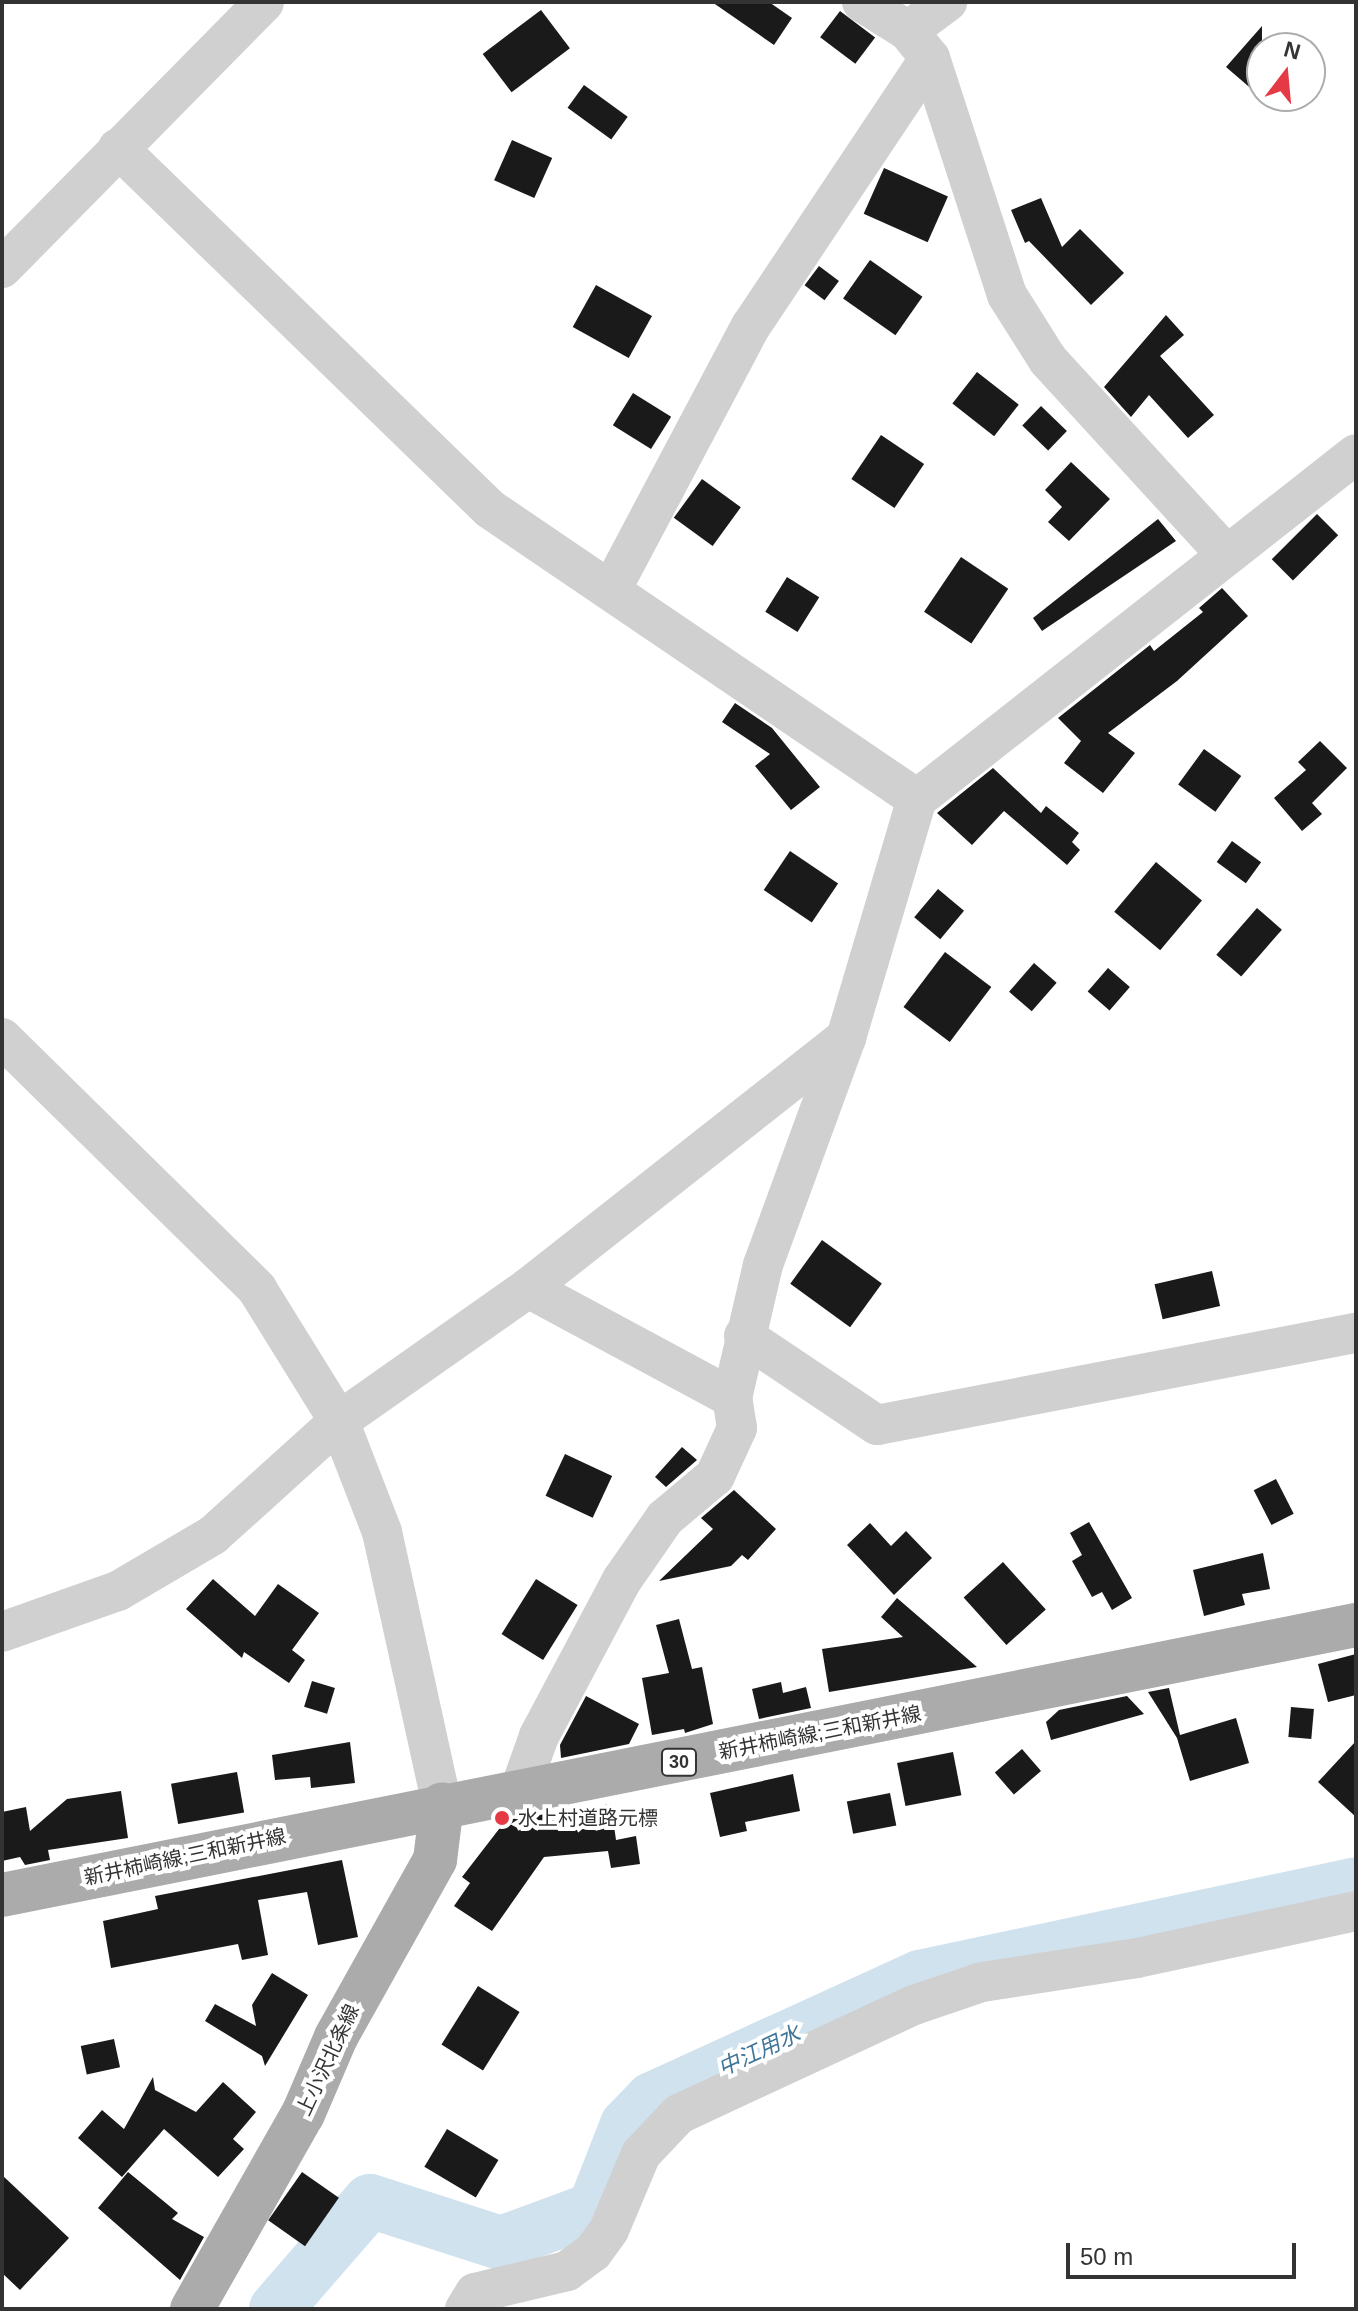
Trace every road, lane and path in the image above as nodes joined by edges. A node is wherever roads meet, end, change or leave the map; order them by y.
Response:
1 (264, 2) edge
2 (862, 2) edge
3 (947, 2) edge
4 (919, 44) junction
5 (118, 148) junction
6 (2, 268) edge
7 (1356, 454) edge
8 (1226, 554) junction
9 (611, 590) junction
10 (917, 799) junction
11 (2, 1038) edge
12 (846, 1038) junction
13 (528, 1288) junction
14 (1356, 1333) edge
15 (744, 1336) junction
16 (732, 1398) junction
17 (339, 1421) junction
18 (1356, 1625) edge
19 (2, 1632) edge
20 (518, 1795) junction
21 (442, 1804) junction
22 (2, 1895) edge
23 (1356, 1911) edge
24 (192, 2309) edge
25 (465, 2309) edge

1 - 5 street
2 - 4 street
3 - 4 street
4 - 8 street
4 - 9 street
5 - 6 street
5 - 9 street
7 - 8 street
8 - 10 street
9 - 10 street
10 - 12 street
11 - 17 street
12 - 13 street
12 - 15 street
13 - 16 street
13 - 17 street
14 - 15 street
15 - 16 street
16 - 20 street
17 - 19 street
17 - 21 street
18 - 20 main road, 新井柿崎線;三和新井線 / 30
20 - 21 main road, 新井柿崎線;三和新井線 / 30
21 - 22 main road, 新井柿崎線;三和新井線 / 30
21 - 24 main road, 上小沢北条線
23 - 25 street

